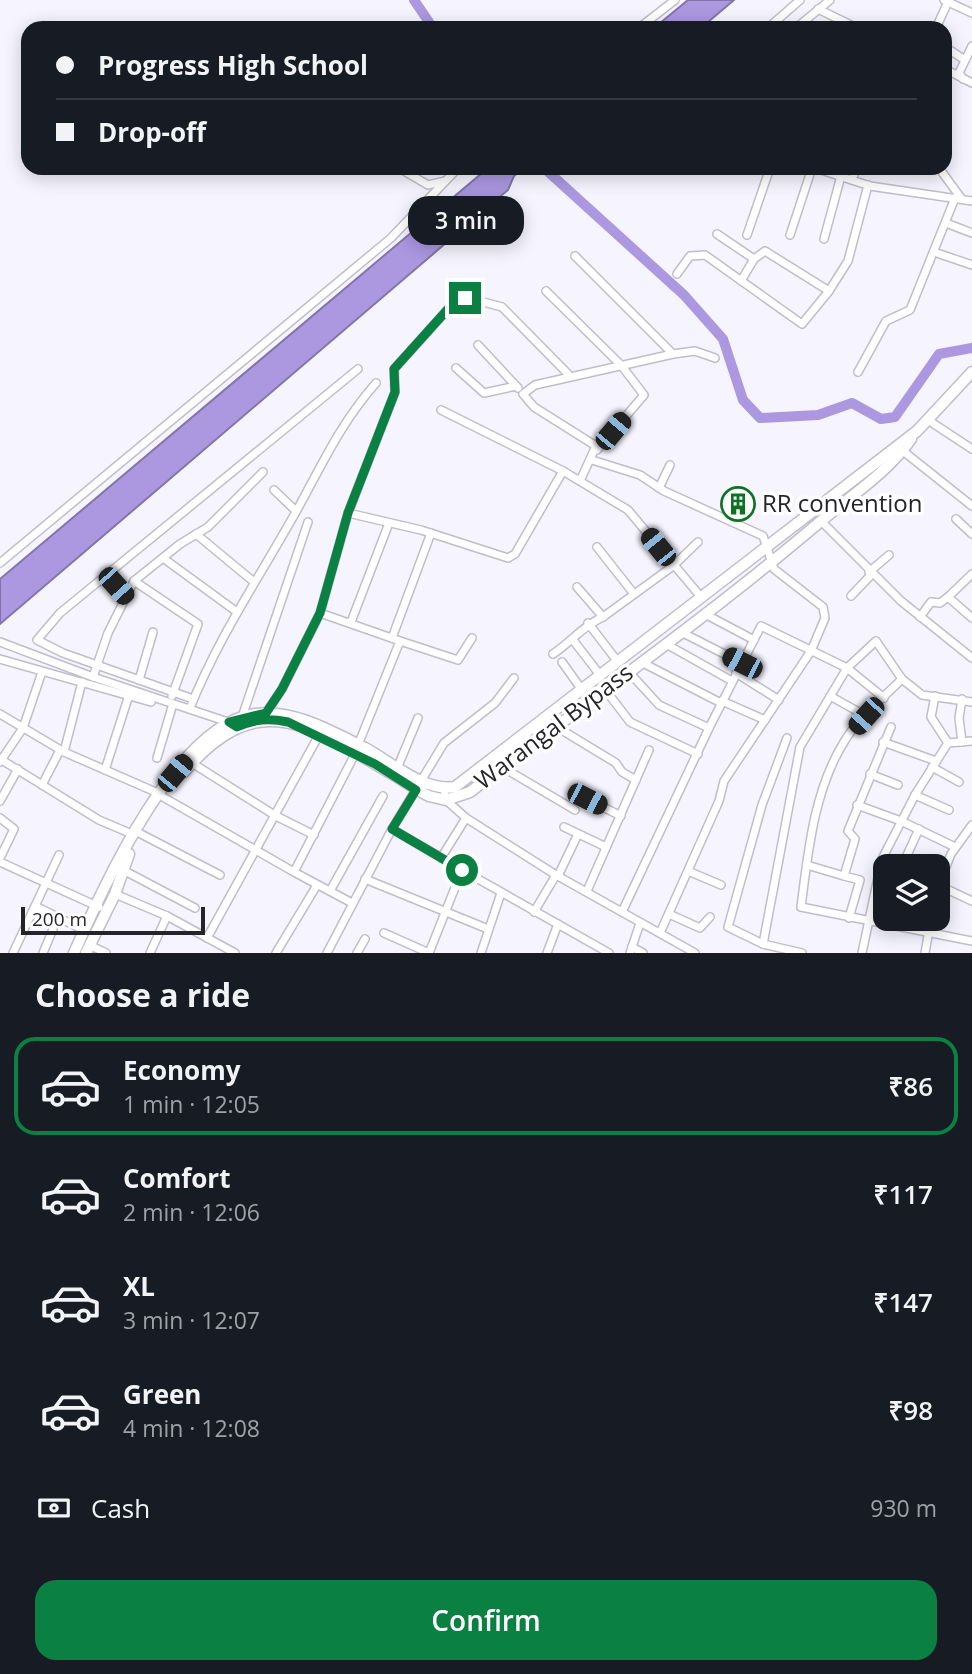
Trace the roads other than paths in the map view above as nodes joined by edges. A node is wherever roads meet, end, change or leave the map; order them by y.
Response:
1 (675, 0) edge
2 (800, 0) edge
3 (830, 0) edge
4 (946, 1) edge
5 (818, 9) junction
6 (972, 13) edge
7 (648, 21) edge
8 (776, 21) edge
9 (804, 21) edge
10 (843, 21) edge
11 (939, 21) edge
12 (972, 46) edge
13 (952, 52) edge
14 (965, 60) junction
15 (952, 73) edge
16 (963, 79) junction
17 (972, 83) edge
18 (411, 175) edge
19 (452, 175) edge
20 (768, 175) edge
21 (811, 175) edge
22 (838, 175) edge
23 (854, 175) edge
24 (944, 175) edge
25 (842, 176) junction
26 (852, 180) junction
27 (446, 181) junction
28 (868, 185) junction
29 (959, 198) junction
30 (972, 201) edge
31 (946, 223) junction
32 (972, 233) edge
33 (717, 234) dead end
34 (747, 235) dead end
35 (790, 235) dead end
36 (824, 239) dead end
37 (934, 252) junction
38 (575, 256) dead end
39 (754, 259) junction
40 (972, 265) edge
41 (677, 274) dead end
42 (741, 281) junction
43 (546, 291) dead end
44 (829, 291) junction
45 (478, 345) dead end
46 (673, 354) junction
47 (715, 358) dead end
48 (621, 365) junction
49 (456, 368) dead end
50 (358, 369) dead end
51 (858, 372) dead end
52 (972, 372) edge
53 (570, 376) junction
54 (376, 383) dead end
55 (516, 386) junction
56 (523, 394) junction
57 (441, 410) dead end
58 (928, 421) junction
59 (917, 431) junction
60 (972, 449) edge
61 (597, 450) junction
62 (903, 451) junction
63 (592, 460) junction
64 (670, 465) dead end
65 (564, 471) junction
66 (263, 472) dead end
67 (580, 481) junction
68 (659, 488) junction
69 (274, 490) dead end
70 (972, 506) edge
71 (296, 511) junction
72 (348, 513) junction
73 (956, 519) dead end
74 (821, 521) junction
75 (308, 522) dead end
76 (389, 523) junction
77 (431, 533) junction
78 (196, 534) junction
79 (972, 534) edge
80 (698, 542) dead end
81 (768, 546) junction
82 (597, 547) dead end
83 (889, 555) dead end
84 (163, 558) junction
85 (0, 563) edge
86 (673, 566) junction
87 (774, 569) junction
88 (870, 573) junction
89 (972, 574) edge
90 (107, 575) junction
91 (134, 581) junction
92 (254, 582) junction
93 (577, 587) dead end
94 (635, 594) junction
95 (850, 596) dead end
96 (126, 597) junction
97 (701, 597) junction
98 (948, 597) junction
99 (237, 612) junction
100 (320, 613) junction
101 (705, 614) junction
102 (603, 617) junction
103 (920, 617) junction
104 (972, 618) edge
105 (351, 622) junction
106 (588, 624) junction
107 (153, 632) dead end
108 (681, 632) junction
109 (472, 638) dead end
110 (396, 640) junction
111 (573, 640) junction
112 (754, 640) junction
113 (0, 642) edge
114 (666, 644) junction
115 (811, 651) junction
116 (553, 653) dead end
117 (972, 658) edge
118 (0, 659) edge
119 (562, 662) dead end
120 (618, 662) junction
121 (640, 662) junction
122 (742, 663) junction
123 (97, 664) junction
124 (847, 668) junction
125 (628, 671) junction
126 (42, 672) junction
127 (600, 675) junction
128 (93, 677) junction
129 (734, 677) junction
130 (513, 678) dead end
131 (902, 679) junction
132 (139, 680) junction
133 (82, 682) junction
134 (604, 688) junction
135 (582, 690) junction
136 (173, 693) junction
137 (129, 695) junction
138 (830, 696) junction
139 (935, 696) junction
140 (884, 698) junction
141 (193, 699) junction
142 (779, 699) junction
143 (962, 699) junction
144 (722, 702) junction
145 (972, 702) edge
146 (171, 705) junction
147 (190, 708) junction
148 (266, 713) junction
149 (0, 714) edge
150 (242, 716) junction
151 (866, 716) junction
152 (418, 718) dead end
153 (765, 720) junction
154 (233, 725) junction
155 (555, 726) junction
156 (709, 727) junction
157 (891, 727) dead end
158 (23, 728) junction
159 (221, 732) junction
160 (319, 735) junction
161 (787, 738) dead end
162 (972, 741) edge
163 (883, 742) junction
164 (962, 742) junction
165 (947, 743) junction
166 (357, 749) junction
167 (649, 750) dead end
168 (62, 751) junction
169 (698, 754) junction
170 (157, 758) dead end
171 (0, 761) edge
172 (192, 763) junction
173 (934, 764) junction
174 (502, 767) junction
175 (18, 769) junction
176 (105, 770) junction
177 (397, 771) junction
178 (870, 774) junction
179 (636, 780) junction
180 (959, 782) dead end
181 (417, 785) junction
182 (898, 785) dead end
183 (43, 786) junction
184 (445, 794) junction
185 (160, 795) junction
186 (915, 795) junction
187 (383, 796) dead end
188 (587, 799) dead end
189 (0, 800) edge
190 (857, 805) junction
191 (575, 810) dead end
192 (949, 810) dead end
193 (276, 816) junction
194 (621, 816) junction
195 (0, 818) edge
196 (466, 818) junction
197 (901, 821) junction
198 (972, 825) edge
199 (564, 827) dead end
200 (392, 829) junction
201 (919, 829) junction
202 (135, 834) junction
203 (578, 834) junction
204 (314, 835) junction
205 (606, 847) junction
206 (956, 847) junction
207 (256, 853) junction
208 (908, 854) edge
209 (59, 855) dead end
210 (441, 858) junction
211 (0, 860) edge
212 (950, 860) edge
213 (807, 865) junction
214 (123, 870) junction
215 (462, 870) junction
216 (688, 871) junction
217 (294, 872) junction
218 (220, 875) dead end
219 (557, 875) junction
220 (844, 876) junction
221 (365, 879) junction
222 (45, 885) junction
223 (317, 885) junction
224 (721, 885) dead end
225 (330, 891) junction
226 (587, 891) junction
227 (950, 891) edge
228 (501, 893) junction
229 (115, 894) junction
230 (972, 901) edge
231 (352, 903) junction
232 (35, 906) junction
233 (101, 908) junction
234 (195, 908) dead end
235 (444, 912) junction
236 (534, 912) junction
237 (622, 912) junction
238 (669, 914) junction
239 (167, 916) junction
240 (710, 917) dead end
241 (849, 918) junction
242 (869, 922) junction
243 (640, 923) junction
244 (558, 924) junction
245 (53, 929) dead end
246 (488, 929) junction
247 (84, 930) junction
248 (384, 933) dead end
249 (660, 933) junction
250 (928, 933) junction
251 (206, 938) junction
252 (365, 939) dead end
253 (972, 941) edge
254 (763, 944) junction
255 (88, 949) edge
256 (631, 950) edge
257 (784, 952) edge
258 (13, 953) edge
259 (43, 953) edge
260 (74, 953) edge
261 (106, 953) edge
262 (149, 953) edge
263 (235, 953) edge
264 (276, 953) edge
265 (327, 953) edge
266 (357, 953) edge
267 (429, 953) edge
268 (481, 953) edge
269 (547, 953) edge
270 (609, 953) edge
271 (643, 953) edge
272 (695, 953) edge
273 (802, 953) edge
274 (862, 953) edge
275 (925, 953) edge

1 - 7 street
2 - 8 street
3 - 5 street
4 - 6 street
4 - 11 street
5 - 9 street
5 - 10 street
12 - 14 street
13 - 14 street
14 - 16 street
15 - 16 street
16 - 17 street
18 - 27 street
19 - 27 street
20 - 34 street
21 - 35 street
22 - 25 street
23 - 26 street
24 - 29 street
25 - 26 street
25 - 36 street
26 - 28 street
27 - 85 street
28 - 29 street
28 - 44 street
29 - 30 street
29 - 31 street
31 - 32 street
31 - 37 street
33 - 39 street
37 - 40 street
37 - 51 street
38 - 46 street
39 - 42 street
39 - 44 street
41 - 42 street
42 - 44 street
43 - 48 street
45 - 55 street
46 - 47 street
46 - 48 street
48 - 53 street
48 - 61 street
49 - 55 street
50 - 90 street
52 - 58 main road
53 - 56 street
53 - 72 street
54 - 71 street
55 - 56 street
56 - 61 street
57 - 65 street
58 - 59 main road
58 - 60 street
59 - 62 main road, Warangal Bypass
59 - 81 main road
61 - 63 street
62 - 70 street
62 - 74 main road, Warangal Bypass
63 - 67 street
63 - 68 street
64 - 68 street
65 - 67 street
65 - 77 street
66 - 78 street
67 - 86 street
68 - 81 street
69 - 71 street
71 - 92 street
72 - 76 street
72 - 100 street
73 - 79 street
74 - 87 main road, Warangal Bypass
74 - 88 street
75 - 150 street
76 - 77 street
76 - 105 street
77 - 110 street
78 - 84 street
78 - 92 street
80 - 86 street
81 - 87 street
81 - 97 main road
82 - 94 street
83 - 88 street
84 - 91 street
84 - 99 street
86 - 94 street
86 - 97 street
87 - 101 main road, Warangal Bypass
87 - 115 street
88 - 95 street
88 - 103 street
89 - 98 street
90 - 96 street
90 - 123 street
91 - 96 street
91 - 136 street
92 - 99 street
93 - 102 street
94 - 102 street
96 - 123 street
97 - 120 main road
98 - 103 street
98 - 104 street
99 - 141 street
100 - 105 street
100 - 148 street
101 - 108 main road, Warangal Bypass
101 - 112 street
102 - 106 street
103 - 117 street
105 - 110 street
106 - 111 street
106 - 120 street
107 - 132 street
108 - 114 main road, Warangal Bypass
108 - 122 street
109 - 110 street
110 - 166 street
111 - 116 street
111 - 127 street
112 - 115 street
112 - 122 street
113 - 128 street
114 - 121 main road, Warangal Bypass
114 - 129 street
115 - 124 street
115 - 142 street
118 - 126 street
119 - 135 street
120 - 127 main road
121 - 125 main road, Warangal Bypass
121 - 144 street
122 - 129 street
123 - 128 street
123 - 132 street
124 - 131 street
124 - 138 street
124 - 140 street
125 - 134 main road, Warangal Bypass
125 - 156 street
126 - 133 street
126 - 158 street
127 - 135 main road
128 - 146 street
129 - 142 street
129 - 144 street
130 - 181 street
131 - 139 street
131 - 140 street
132 - 136 street
133 - 137 street
133 - 168 street
134 - 155 main road, Warangal Bypass
134 - 169 street
135 - 184 main road
136 - 141 street
136 - 146 street
137 - 146 street
137 - 176 street
138 - 151 street
138 - 254 street
139 - 143 street
139 - 165 street
140 - 151 street
141 - 147 street
142 - 153 street
143 - 145 street
143 - 164 street
144 - 153 street
144 - 156 street
146 - 147 street
146 - 159 street
146 - 170 street
147 - 154 street
148 - 150 main road
148 - 166 main road
149 - 158 street
150 - 154 main road
151 - 213 street
152 - 177 street
153 - 216 street
154 - 159 main road, Warangal Bypass
154 - 160 main road, Warangal Bypass
155 - 174 main road, Warangal Bypass
155 - 179 street
156 - 169 street
157 - 163 street
158 - 168 street
158 - 171 street
159 - 172 main road, Warangal Bypass
159 - 185 main road
160 - 166 main road, Warangal Bypass
160 - 193 street
161 - 254 street
162 - 164 street
163 - 173 street
163 - 178 street
164 - 165 street
165 - 173 street
166 - 177 main road, Warangal Bypass
166 - 204 street
167 - 179 street
168 - 176 street
168 - 183 street
169 - 237 street
171 - 175 street
172 - 185 main road, Warangal Bypass
172 - 193 street
173 - 180 street
173 - 186 street
174 - 184 main road, Warangal Bypass
174 - 191 street
175 - 183 street
175 - 189 street
176 - 185 street
177 - 181 main road, Warangal Bypass
178 - 182 street
178 - 190 street
179 - 194 street
181 - 184 main road, Warangal Bypass
181 - 200 street
183 - 202 street
184 - 196 street
185 - 202 main road, Warangal Bypass
185 - 207 street
186 - 192 street
186 - 197 street
187 - 225 street
188 - 194 street
190 - 197 street
190 - 220 street
193 - 204 street
193 - 207 street
194 - 205 street
195 - 211 street
196 - 210 street
196 - 219 street
197 - 201 street
197 - 242 street
198 - 206 street
199 - 203 street
200 - 210 street
200 - 221 street
201 - 206 street
201 - 208 street
202 - 214 main road, Warangal Bypass
202 - 218 street
202 - 233 main road
203 - 205 street
203 - 219 street
204 - 217 street
205 - 226 street
206 - 212 street
207 - 217 street
207 - 251 street
209 - 222 street
210 - 215 street
211 - 222 street
213 - 220 street
213 - 241 street
214 - 229 main road, Warangal Bypass
214 - 234 street
215 - 228 street
215 - 235 street
216 - 224 street
216 - 238 street
217 - 223 street
219 - 226 street
219 - 236 street
220 - 241 street
221 - 231 street
221 - 235 street
222 - 232 street
222 - 233 street
223 - 225 street
223 - 264 street
225 - 231 street
226 - 237 street
227 - 230 street
228 - 236 street
228 - 246 street
229 - 233 main road, Warangal Bypass
229 - 239 street
231 - 265 street
232 - 247 street
232 - 258 street
233 - 247 main road
233 - 255 main road, Warangal Bypass
235 - 246 street
235 - 267 street
236 - 244 street
237 - 243 street
238 - 240 street
238 - 249 street
239 - 251 street
239 - 262 street
241 - 242 street
242 - 250 street
242 - 274 street
243 - 249 street
243 - 256 street
244 - 269 street
244 - 270 street
245 - 259 street
246 - 268 street
247 - 260 main road
248 - 267 street
249 - 272 street
250 - 253 street
250 - 275 street
251 - 263 street
252 - 266 street
254 - 257 street
255 - 261 street
256 - 271 street
257 - 273 street

